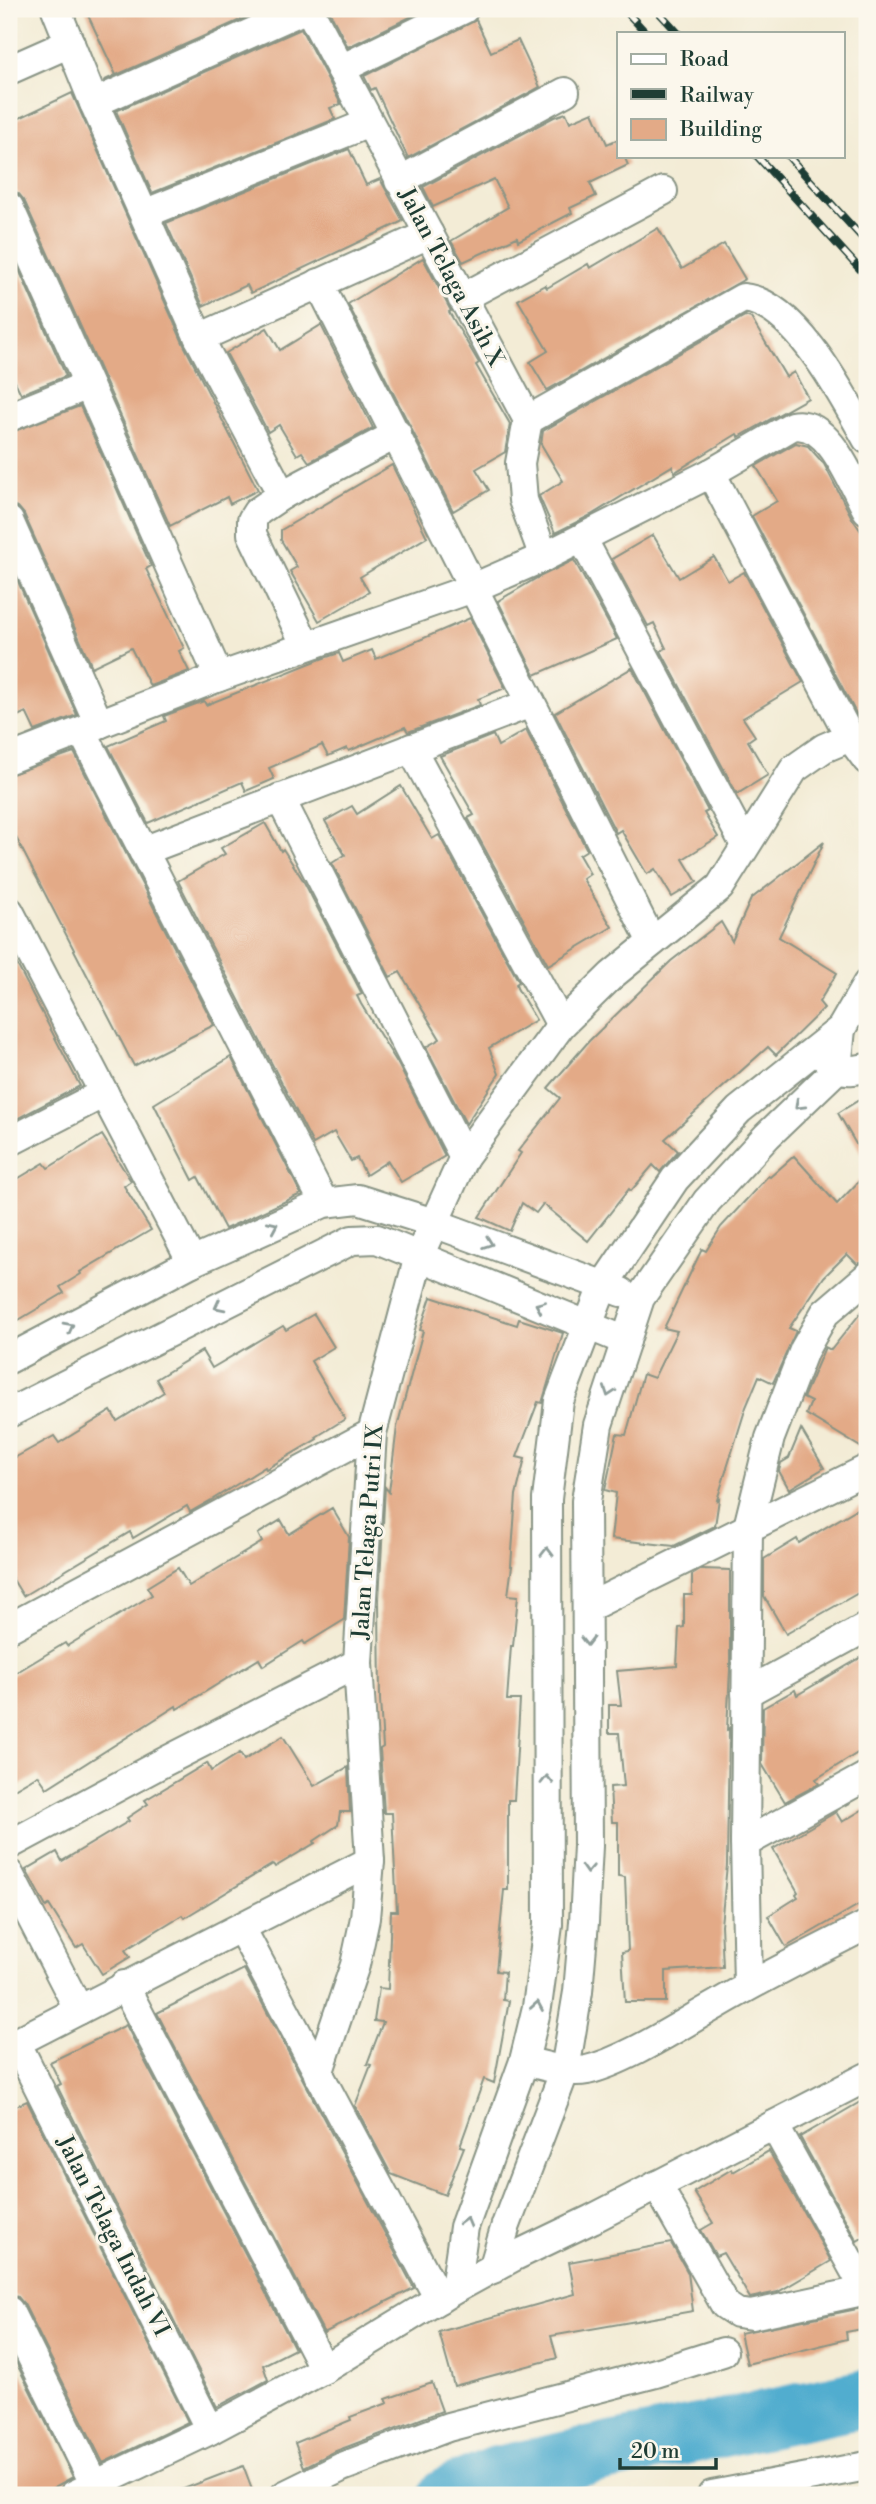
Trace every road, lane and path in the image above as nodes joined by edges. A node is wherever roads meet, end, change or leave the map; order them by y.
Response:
1 (56, 9) edge
2 (307, 9) edge
3 (464, 9) edge
4 (70, 43) junction
5 (341, 69) junction
6 (9, 70) edge
7 (565, 92) dead end
8 (94, 103) junction
9 (369, 123) junction
10 (400, 181) junction
11 (663, 191) dead end
12 (9, 206) edge
13 (144, 214) junction
14 (429, 234) junction
15 (319, 283) junction
16 (463, 298) junction
17 (199, 338) junction
18 (88, 385) junction
19 (9, 417) edge
20 (528, 420) junction
21 (397, 434) junction
22 (867, 439) edge
23 (711, 473) junction
24 (282, 495) junction
25 (867, 510) edge
26 (9, 521) edge
27 (582, 538) junction
28 (544, 557) junction
29 (474, 588) junction
30 (306, 646) junction
31 (219, 677) junction
32 (531, 703) junction
33 (91, 727) junction
34 (850, 737) junction
35 (411, 748) junction
36 (9, 759) edge
37 (867, 760) edge
38 (280, 799) junction
39 (745, 845) junction
40 (144, 851) junction
41 (9, 911) edge
42 (652, 943) junction
43 (866, 990) edge
44 (561, 1025) junction
45 (841, 1028) junction
46 (816, 1050) junction
47 (867, 1068) edge
48 (837, 1069) junction
49 (104, 1093) junction
50 (9, 1142) edge
51 (464, 1157) junction
52 (324, 1203) junction
53 (434, 1223) junction
54 (419, 1256) junction
55 (192, 1262) junction
56 (867, 1277) edge
57 (603, 1286) junction
58 (640, 1298) junction
59 (587, 1326) junction
60 (626, 1341) junction
61 (9, 1359) edge
62 (9, 1413) edge
63 (372, 1433) junction
64 (867, 1469) edge
65 (748, 1527) junction
66 (587, 1608) junction
67 (867, 1627) edge
68 (9, 1628) edge
69 (358, 1663) junction
70 (746, 1693) junction
71 (867, 1776) edge
72 (745, 1843) junction
73 (9, 1845) edge
74 (370, 1861) junction
75 (9, 1874) edge
76 (867, 1925) edge
77 (241, 1928) junction
78 (124, 1985) junction
79 (748, 1986) junction
80 (79, 2010) junction
81 (12, 2044) edge
82 (524, 2061) junction
83 (565, 2070) junction
84 (318, 2074) junction
85 (867, 2077) edge
86 (774, 2124) junction
87 (657, 2185) junction
88 (493, 2269) junction
89 (866, 2290) edge
90 (447, 2294) junction
91 (9, 2311) edge
92 (723, 2352) dead end
93 (324, 2369) junction
94 (210, 2430) junction
95 (867, 2466) edge
96 (84, 2490) edge
97 (747, 2492) edge
98 (285, 2495) edge
99 (712, 2495) edge

1 - 4 street
2 - 5 street, Jalan Telaga Asih X
2 - 8 street
3 - 5 street
4 - 6 street
4 - 8 street
5 - 9 street, Jalan Telaga Asih X
7 - 10 street
8 - 13 street
9 - 10 street, Jalan Telaga Asih X
9 - 13 street
10 - 14 street, Jalan Telaga Asih X
11 - 16 street
12 - 18 street
13 - 17 street
14 - 15 street
14 - 16 street, Jalan Telaga Asih X
15 - 17 street
15 - 21 street
16 - 20 street, Jalan Telaga Asih X
17 - 24 street
18 - 19 street
18 - 31 street
20 - 22 street
20 - 28 street
21 - 24 street
21 - 29 street
23 - 25 street
23 - 27 street
23 - 34 street
24 - 30 street
26 - 33 street
27 - 28 street
27 - 39 street
28 - 29 street
29 - 30 street
29 - 32 street
30 - 31 street
31 - 33 street
32 - 35 street
32 - 42 street
33 - 36 street
33 - 40 street
34 - 37 street
34 - 39 street, Jalan Telaga Putri IX
35 - 38 street
35 - 44 street
38 - 40 street
38 - 51 street
39 - 42 street, Jalan Telaga Putri IX
40 - 52 street
41 - 49 street
42 - 44 street, Jalan Telaga Putri IX
43 - 45 street
44 - 51 street, Jalan Telaga Putri IX
45 - 46 street
45 - 48 street
46 - 48 street
46 - 57 street
47 - 48 street
48 -> 58 street
49 - 50 street
49 - 55 street
51 - 53 street, Jalan Telaga Putri IX
52 - 53 street
55 -> 52 street
53 - 54 street, Jalan Telaga Putri IX
53 -> 57 street
59 -> 54 street
54 -> 62 street
54 - 63 street, Jalan Telaga Putri IX
61 -> 55 street
56 - 65 street
57 - 58 street
57 - 59 street
58 - 60 street
59 - 60 street
82 -> 59 street
60 -> 66 street
63 - 68 street
63 - 69 street, Jalan Telaga Putri IX
64 - 65 street
65 - 66 street
65 - 70 street
66 -> 83 street
67 - 70 street
69 - 73 street
69 - 74 street, Jalan Telaga Putri IX
70 - 72 street
71 - 72 street
72 - 79 street
74 - 77 street
74 - 84 street, Jalan Telaga Putri IX
75 - 80 street
76 - 79 street
77 - 78 street
77 - 84 street
78 - 80 street
78 - 93 street
79 - 83 street
80 - 81 street
81 - 94 street, Jalan Telaga Indah VI
82 - 83 street
90 -> 82 street
83 - 88 street
84 - 90 street
85 - 86 street
86 - 87 street
86 - 89 street
87 - 88 street
87 - 89 street
88 - 90 street
90 - 93 street
91 - 96 street
92 - 98 street
93 - 94 street
94 - 96 street
95 - 97 street
97 - 99 street

